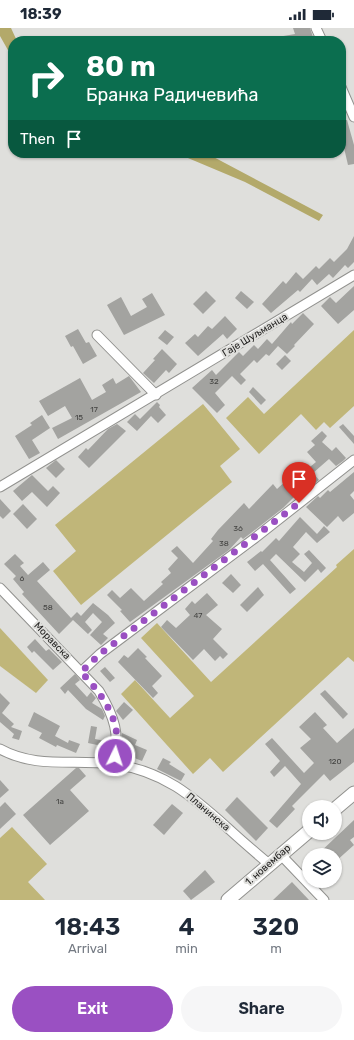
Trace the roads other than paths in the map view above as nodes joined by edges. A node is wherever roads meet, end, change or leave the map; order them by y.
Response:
1 (346, 99) edge
2 (354, 118) edge
3 (354, 275) edge
4 (97, 335) dead end
5 (156, 395) junction
6 (354, 460) edge
7 (0, 487) edge
8 (0, 588) edge
9 (81, 672) junction
10 (0, 749) edge
11 (113, 764) junction
12 (354, 793) edge
13 (342, 803) edge
14 (302, 836) edge
15 (280, 854) junction
16 (269, 864) junction
17 (228, 900) edge
18 (324, 900) edge

1 - 2 street
3 - 5 street, Гаје Шуљманца
4 - 5 street
5 - 7 street, Гаје Шуљманца
6 - 9 street
8 - 9 street, Моравска
9 - 11 street, Моравска
10 - 11 street, Планинска
11 - 16 street, Планинска
12 - 13 main road
14 - 15 main road, 1. новембар
15 - 16 main road, 1. новембар
15 - 18 street
16 - 17 main road, 1. новембар

